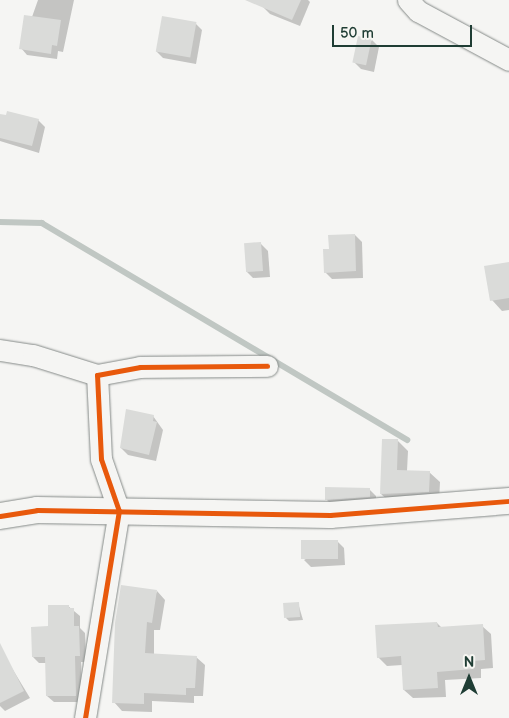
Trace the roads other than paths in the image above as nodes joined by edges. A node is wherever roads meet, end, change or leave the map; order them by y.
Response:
1 (408, 0) edge
2 (509, 60) edge
3 (0, 350) edge
4 (267, 366) dead end
5 (97, 375) junction
6 (509, 501) edge
7 (119, 511) junction
8 (0, 516) edge
9 (85, 718) edge

1 - 2 street
3 - 5 street
4 - 5 street
5 - 7 street
6 - 7 street
7 - 8 street
7 - 9 street

